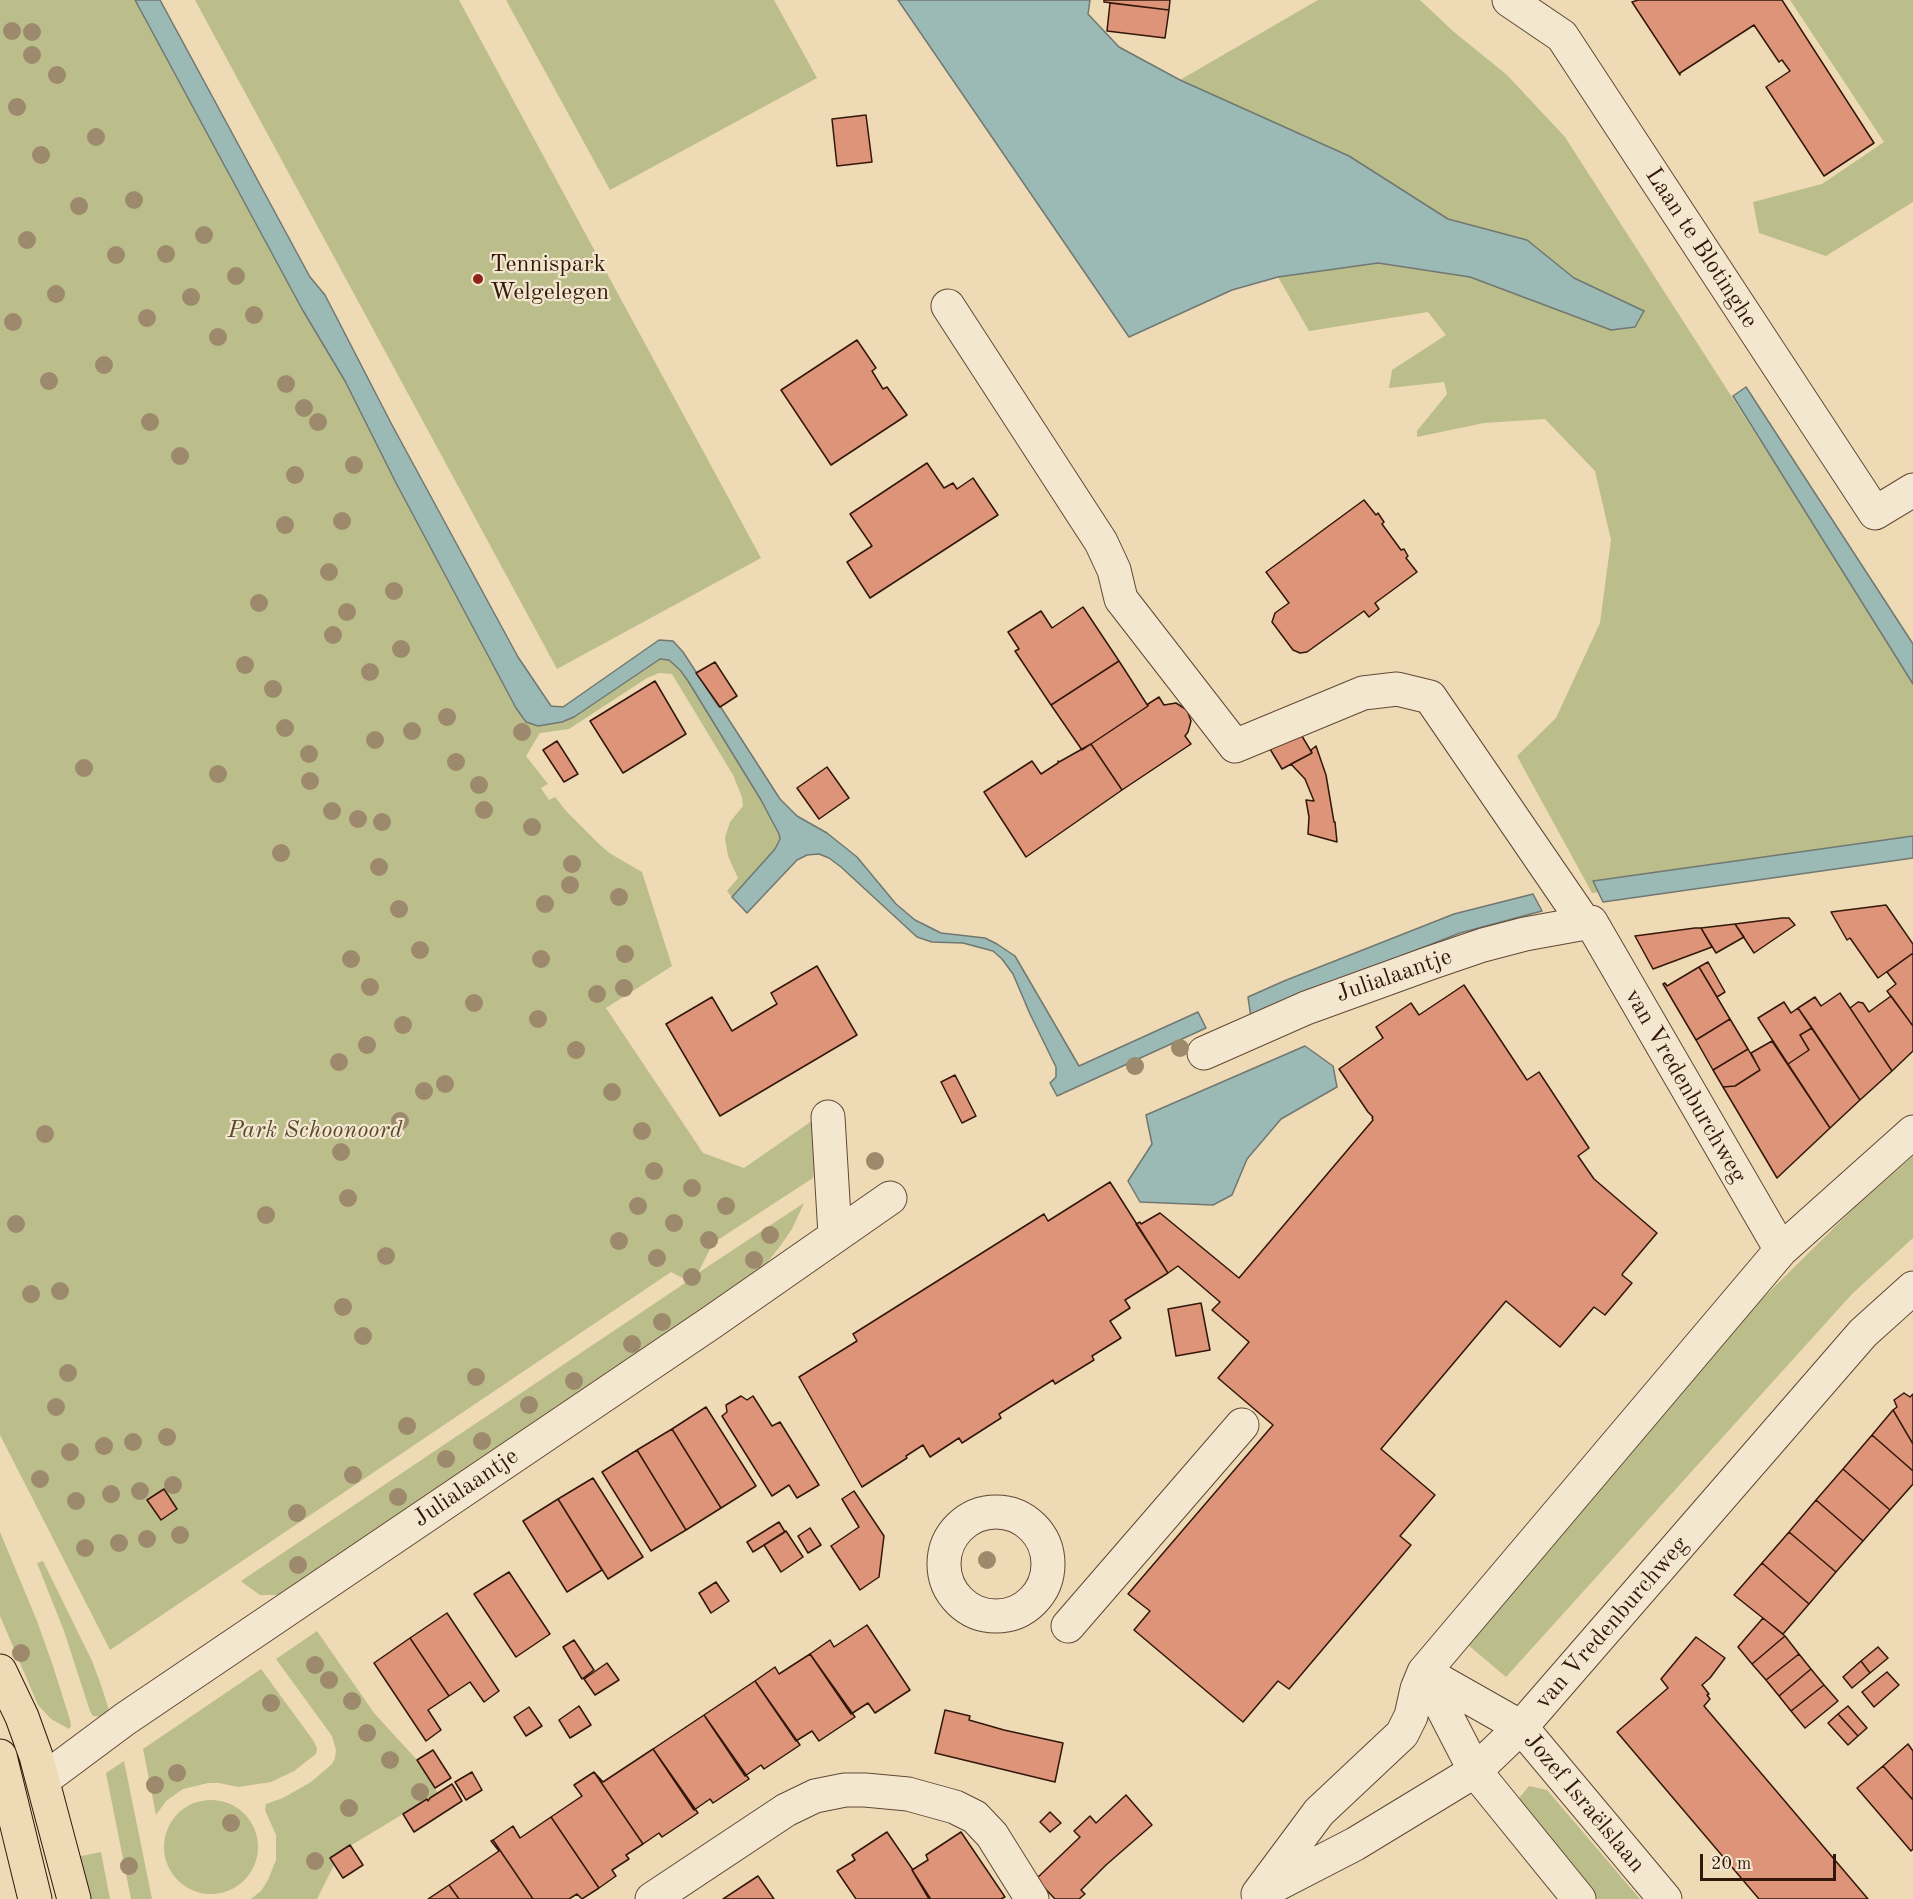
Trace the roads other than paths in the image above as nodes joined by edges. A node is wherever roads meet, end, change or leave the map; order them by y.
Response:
1 (1509, 0) edge
2 (948, 306) dead end
3 (1913, 490) edge
4 (1588, 922) junction
5 (1204, 1053) dead end
6 (828, 1117) dead end
7 (1913, 1132) edge
8 (890, 1198) dead end
9 (835, 1235) junction
10 (1780, 1250) junction
11 (1913, 1288) edge
12 (1242, 1425) dead end
13 (1068, 1626) dead end
14 (0, 1671) edge
15 (1424, 1672) junction
16 (1521, 1727) junction
17 (0, 1756) edge
18 (1474, 1771) junction
19 (43, 1780) junction
20 (1255, 1896) edge
21 (35, 1899) edge
22 (74, 1899) edge
23 (652, 1899) edge
24 (1032, 1899) edge
25 (1579, 1899) edge
26 (1665, 1899) edge

1 - 3 street, Laan te Blotinghe
2 - 4 street, van Vredenburchweg
4 - 5 street, Julialaantje
4 - 10 street, van Vredenburchweg
6 - 9 street
7 - 10 street, van Vredenburchweg
8 - 9 street, Julialaantje
9 - 19 street, Julialaantje
10 - 15 street, van Vredenburchweg
11 - 16 street, van Vredenburchweg
12 - 13 street
14 - 19 main road
15 - 16 street, Jozef Israëlslaan
15 - 18 street
15 - 20 street, van Vredenburchweg
16 - 18 street, van Vredenburchweg
16 - 26 street, Jozef Israëlslaan
17 - 21 main road
18 - 20 street, van Vredenburchweg
18 - 25 street
19 - 22 main road
23 - 24 street

